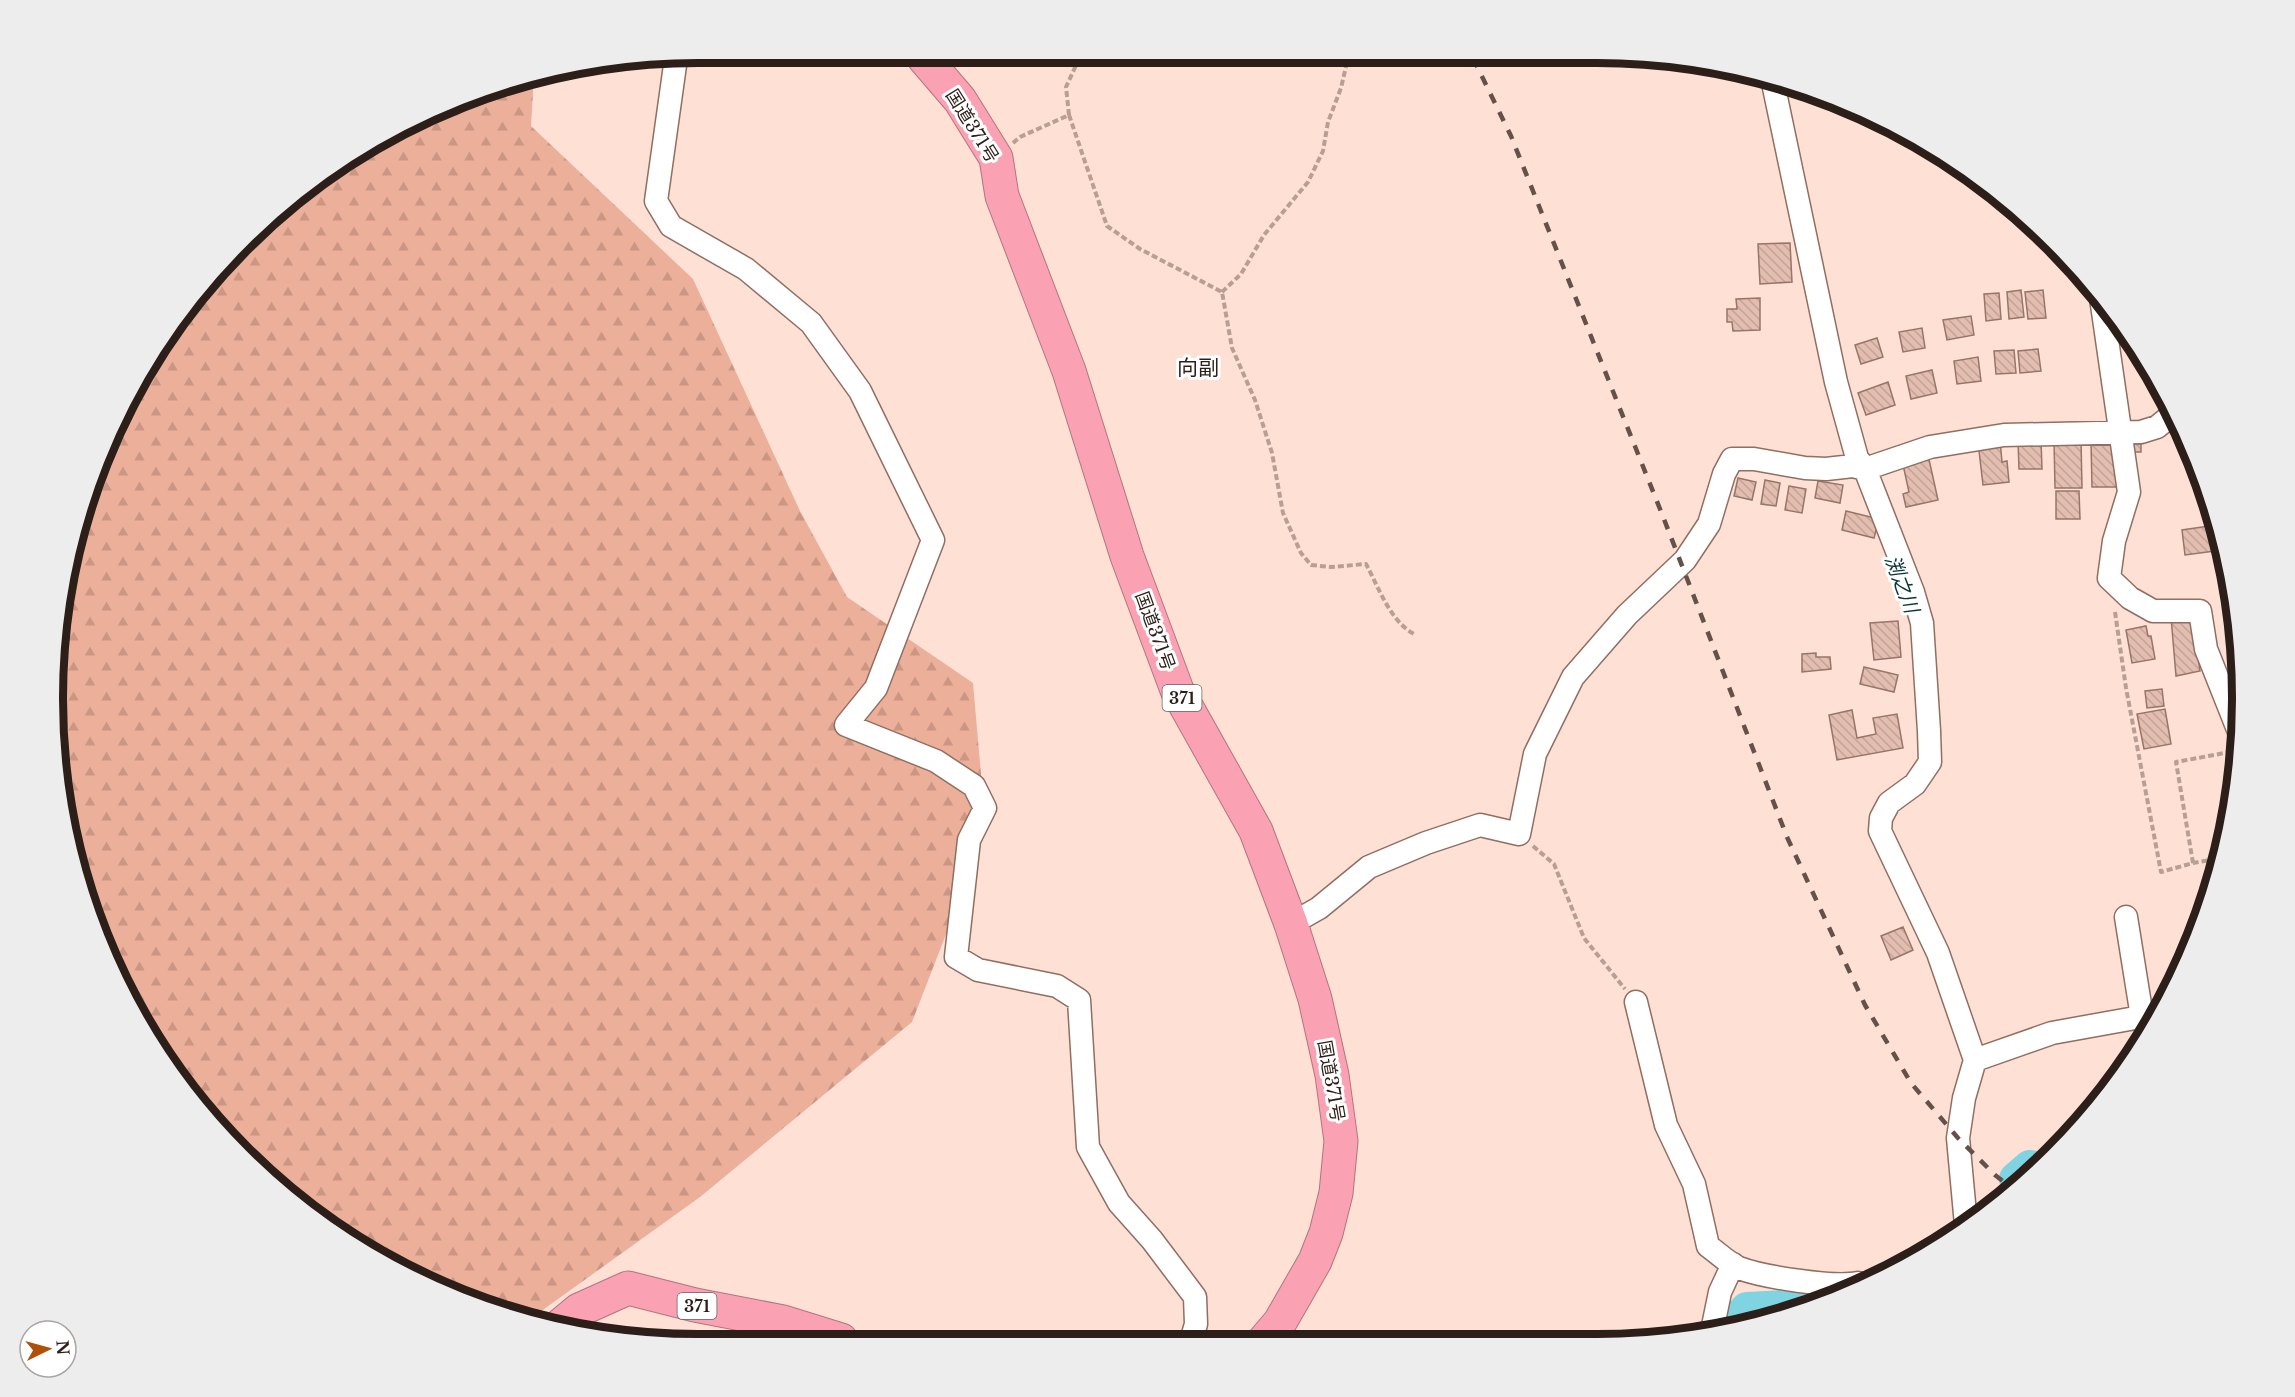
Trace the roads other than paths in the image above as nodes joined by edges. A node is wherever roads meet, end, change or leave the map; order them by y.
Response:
1 (928, 63) edge
2 (675, 64) edge
3 (1774, 89) edge
4 (2104, 316) edge
5 (2167, 419) edge
6 (2121, 434) junction
7 (1865, 469) junction
8 (2232, 713) edge
9 (2126, 917) dead end
10 (1292, 924) junction
11 (1636, 1002) road end
12 (2150, 1010) edge
13 (2148, 1015) edge
14 (1975, 1060) junction
15 (1965, 1216) edge
16 (1732, 1264) junction
17 (1841, 1286) edge
18 (567, 1320) edge
19 (1714, 1323) edge
20 (822, 1334) edge
21 (1193, 1334) edge
22 (1270, 1334) edge

1 - 10 highway, 国道371号 / 371
2 - 21 street
3 - 7 street
4 - 6 street
5 - 6 street
6 - 7 street
6 - 8 street
7 - 10 street
7 - 14 street
9 - 12 street
10 - 22 highway, 国道371号 / 371
11 - 16 street
13 - 14 street
14 - 15 street
16 - 17 street
16 - 19 street
18 - 20 highway, 371

